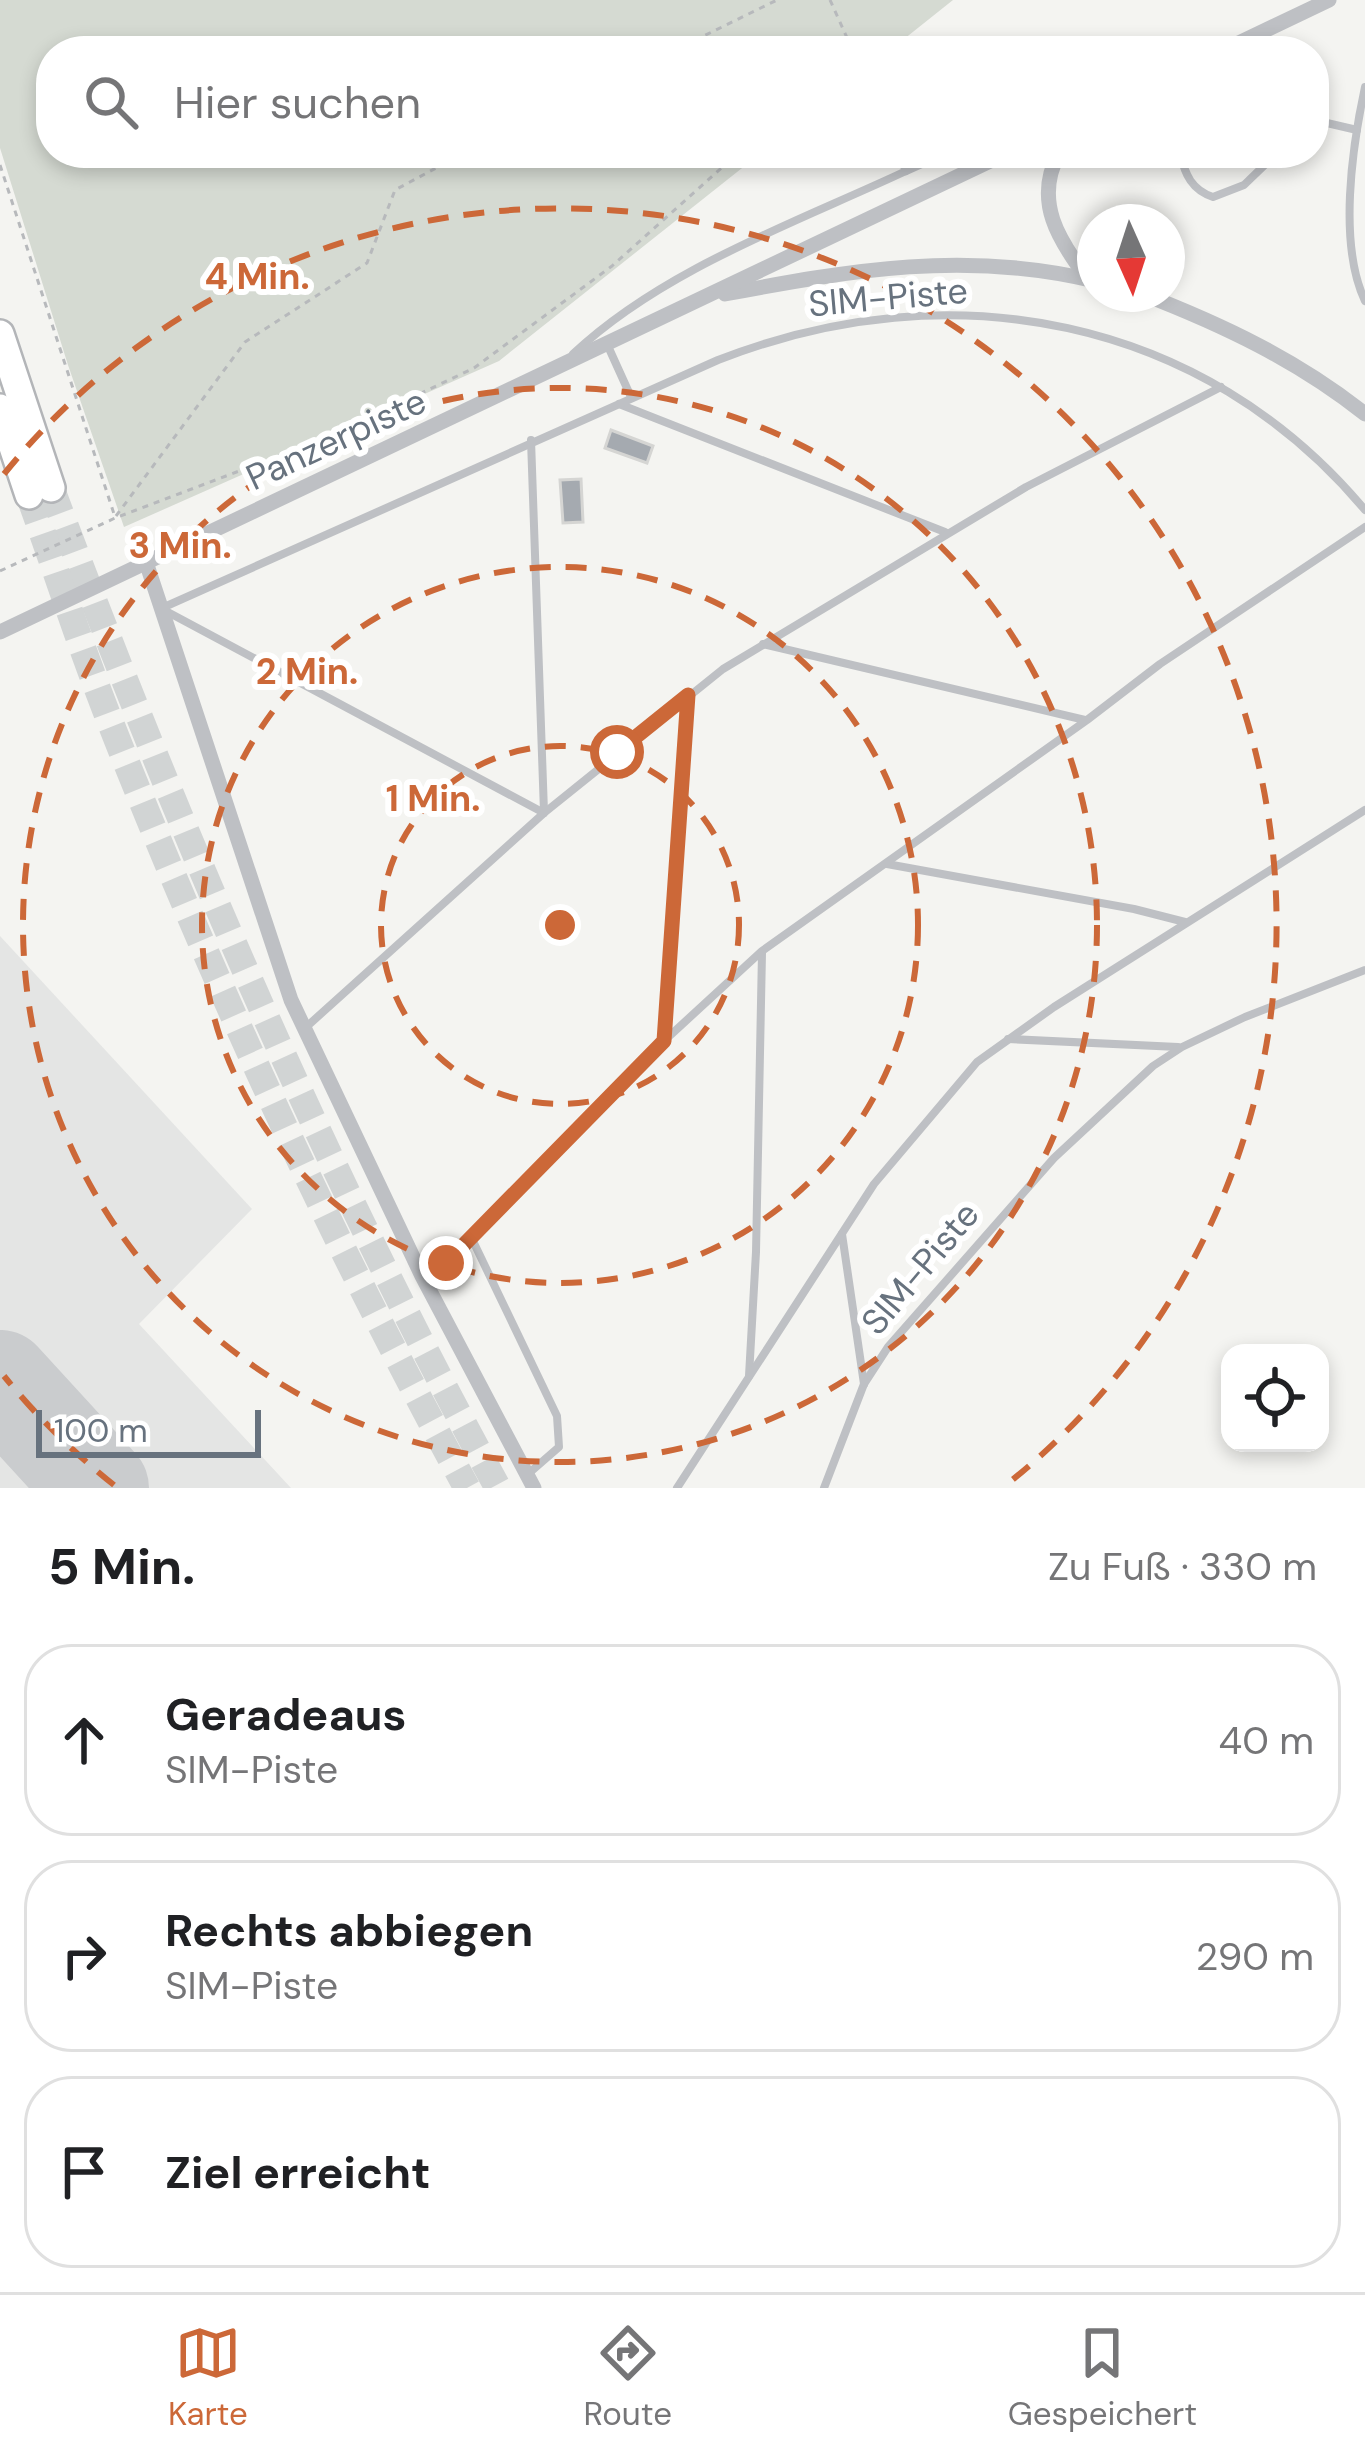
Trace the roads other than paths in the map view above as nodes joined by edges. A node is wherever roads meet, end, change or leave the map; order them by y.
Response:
1 (1329, 0) edge
2 (1253, 36) edge
3 (1365, 87) edge
4 (1329, 123) edge
5 (1358, 130) junction
6 (905, 168) edge
7 (913, 168) edge
8 (975, 168) edge
9 (1054, 168) edge
10 (1185, 168) edge
11 (1262, 168) edge
12 (906, 171) junction
13 (1077, 261) edge
14 (1077, 278) edge
15 (699, 299) junction
16 (1365, 301) edge
17 (1185, 310) edge
18 (0, 334) edge
19 (606, 343) junction
20 (561, 365) junction
21 (1222, 386) junction
22 (631, 398) junction
23 (617, 404) junction
24 (0, 408) edge
25 (1365, 414) edge
26 (531, 440) junction
27 (1365, 510) edge
28 (1365, 527) edge
29 (947, 532) junction
30 (146, 562) junction
31 (161, 609) junction
32 (0, 632) edge
33 (763, 644) junction
34 (688, 695) junction
35 (1087, 721) junction
36 (1365, 810) edge
37 (544, 813) junction
38 (887, 863) junction
39 (1186, 922) junction
40 (763, 951) junction
41 (1365, 970) edge
42 (304, 1029) junction
43 (1006, 1039) junction
44 (664, 1041) junction
45 (1182, 1047) junction
46 (842, 1233) junction
47 (472, 1240) junction
48 (422, 1276) junction
49 (748, 1377) junction
50 (865, 1384) junction
51 (531, 1481) edge
52 (677, 1488) edge
53 (824, 1488) edge

1 - 2 street
3 - 5 lane
4 - 5 lane
5 - 16 lane
6 - 12 lane
7 - 12 lane
8 - 15 street, Panzerpiste
9 - 13 street, Panzerpiste
10 - 11 lane
12 - 20 lane
14 - 15 street, Panzerpiste
15 - 19 street, Panzerpiste
17 - 25 street
18 - 24 highway
19 - 20 street, Panzerpiste
19 - 22 lane
20 - 30 street, Panzerpiste
21 - 22 lane, SIM-Piste
21 - 27 lane, SIM-Piste
21 - 29 lane
22 - 23 lane, SIM-Piste
23 - 26 lane, SIM-Piste
23 - 29 lane
26 - 31 lane, SIM-Piste
26 - 37 lane
28 - 35 lane
29 - 33 lane
30 - 31 street
30 - 32 street, Panzerpiste
31 - 37 lane
31 - 42 street
33 - 34 lane
33 - 35 lane
34 - 37 lane
34 - 44 lane
35 - 38 lane
36 - 39 lane, SIM-Piste
37 - 42 lane
38 - 39 lane
38 - 40 lane
39 - 43 lane, SIM-Piste
40 - 44 lane
40 - 49 lane, SIM-Piste
41 - 45 lane, SIM-Piste
42 - 48 street
43 - 45 lane, SIM-Piste
43 - 46 lane, SIM-Piste
44 - 47 lane
45 - 50 lane, SIM-Piste
46 - 49 lane, SIM-Piste
46 - 50 lane, SIM-Piste
47 - 48 lane
47 - 51 lane
48 - 51 street
49 - 52 lane, SIM-Piste
50 - 53 lane, SIM-Piste

